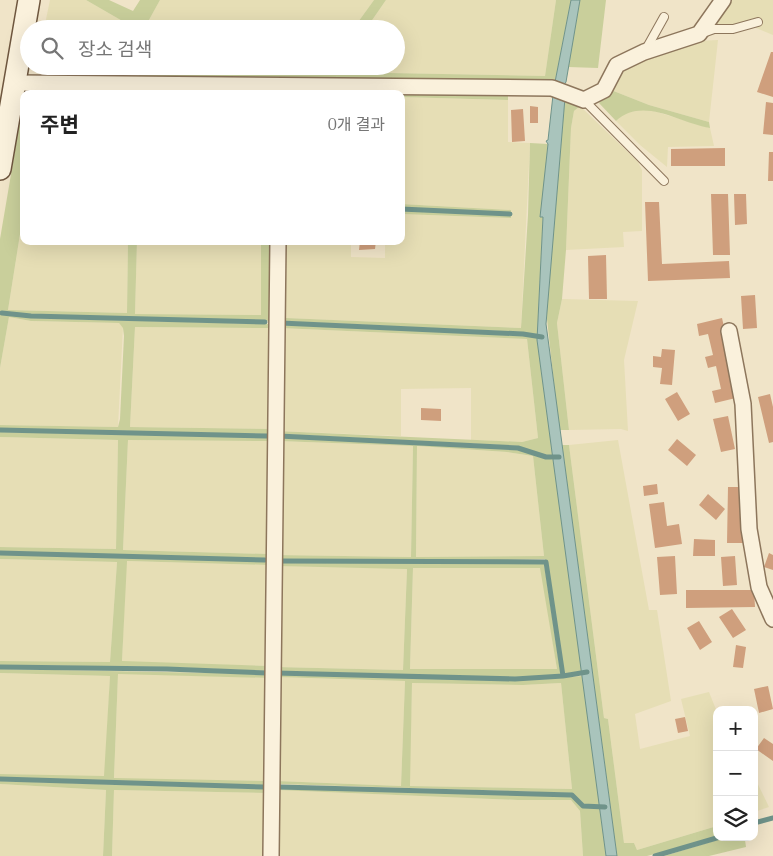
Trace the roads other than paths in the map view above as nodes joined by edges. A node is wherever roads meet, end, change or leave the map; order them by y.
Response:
1 (29, 0) edge
2 (723, 0) edge
3 (664, 17) dead end
4 (26, 20) edge
5 (758, 22) dead end
6 (699, 34) junction
7 (644, 52) junction
8 (20, 58) edge
9 (16, 84) junction
10 (280, 89) edge
11 (584, 100) junction
12 (0, 170) edge
13 (664, 181) dead end
14 (278, 245) edge
15 (729, 331) dead end
16 (773, 619) edge
17 (271, 856) edge

1 - 4 street
2 - 6 street
3 - 7 lane
5 - 6 lane
6 - 7 street
7 - 11 street
8 - 9 street
9 - 10 street
9 - 12 street
10 - 11 street
11 - 13 lane
14 - 17 street
15 - 16 street

